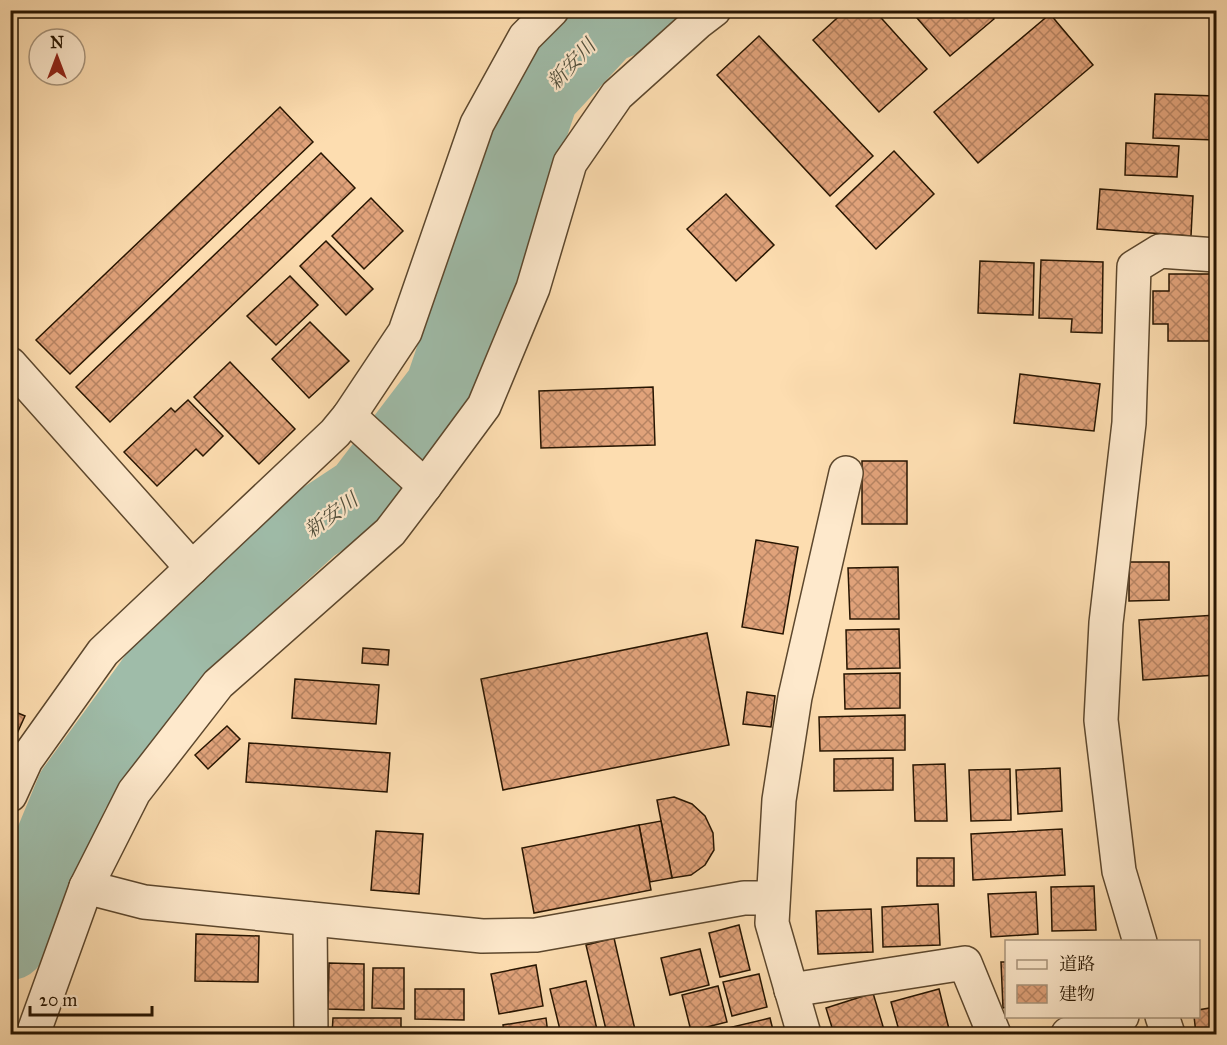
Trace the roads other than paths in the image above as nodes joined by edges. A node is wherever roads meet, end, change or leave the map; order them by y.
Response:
1 (552, 10) edge
2 (714, 10) edge
3 (1216, 255) edge
4 (10, 364) edge
5 (353, 420) junction
6 (846, 473) dead end
7 (418, 480) junction
8 (192, 568) junction
9 (10, 795) edge
10 (86, 887) junction
11 (773, 898) junction
12 (310, 919) junction
13 (1139, 940) edge
14 (791, 990) junction
15 (1119, 1018) edge
16 (1162, 1018) edge
17 (33, 1035) edge
18 (311, 1035) edge
19 (804, 1035) edge
20 (994, 1035) edge
21 (1068, 1035) edge
22 (1168, 1035) edge

1 - 5 street
2 - 7 street
3 - 13 street
4 - 8 street
5 - 7 street
5 - 8 street
6 - 11 street
7 - 10 street
8 - 9 street
10 - 12 street
10 - 17 street
11 - 12 street
11 - 14 street
12 - 18 street
14 - 19 street
14 - 20 street
15 - 21 street
16 - 22 street

